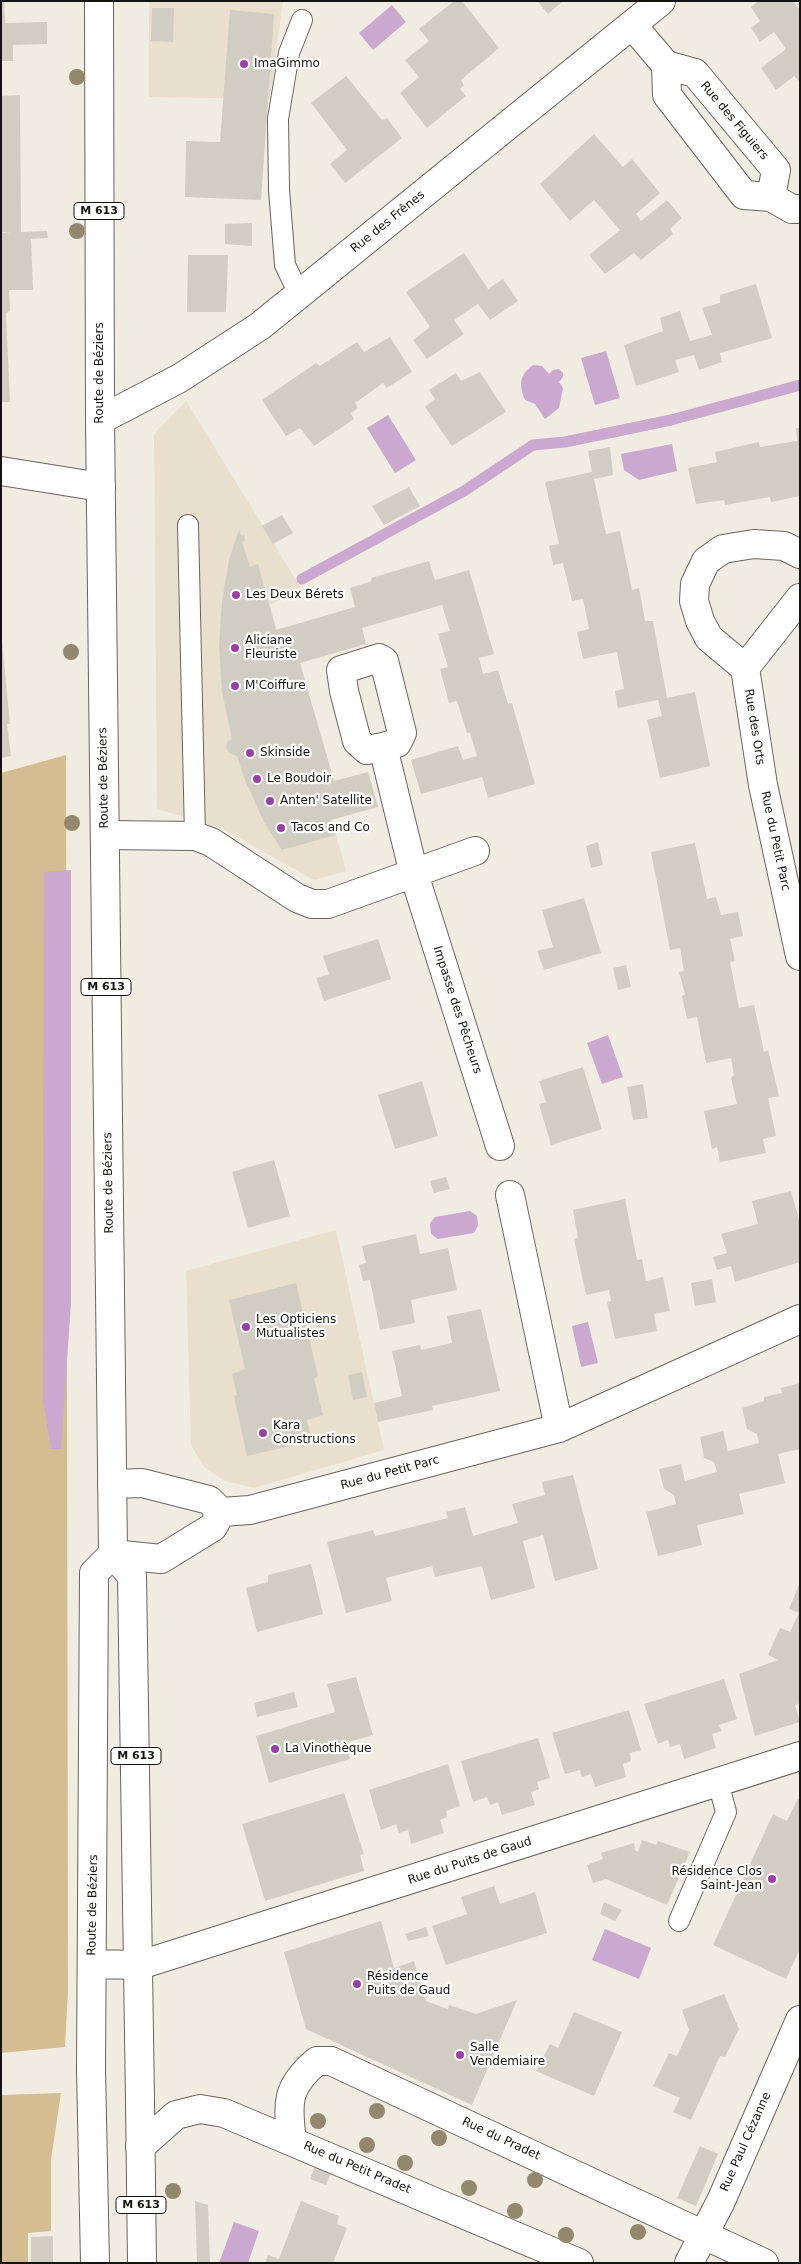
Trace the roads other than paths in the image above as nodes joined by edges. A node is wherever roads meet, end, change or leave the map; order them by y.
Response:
1 (99, 1) edge
2 (661, 1) edge
3 (302, 20) dead end
4 (632, 25) junction
5 (666, 65) junction
6 (771, 197) junction
7 (800, 209) edge
8 (299, 294) junction
9 (100, 420) junction
10 (1, 472) edge
11 (101, 487) junction
12 (188, 525) dead end
13 (800, 554) edge
14 (800, 598) edge
15 (745, 668) junction
16 (384, 748) dead end
17 (763, 785) joint
18 (105, 836) junction
19 (195, 836) junction
20 (476, 851) dead end
21 (414, 874) junction
22 (800, 956) edge
23 (500, 1146) dead end
24 (510, 1195) dead end
25 (800, 1318) edge
26 (559, 1428) junction
27 (112, 1484) junction
28 (221, 1512) junction
29 (113, 1554) junction
30 (800, 1756) edge
31 (718, 1782) junction
32 (679, 1921) dead end
33 (92, 1964) junction
34 (140, 1965) junction
35 (800, 2020) edge
36 (292, 2141) junction
37 (140, 2146) junction
38 (703, 2235) junction
39 (95, 2263) edge
40 (142, 2263) edge
41 (579, 2263) edge
42 (689, 2263) edge
43 (764, 2263) edge

1 - 9 street, Route de Béziers / M 613
2 - 4 street, Rue des Frênes
3 - 8 lane
4 - 5 street
4 - 8 street, Rue des Frênes
5 - 6 street
5 - 6 street, Rue des Figuiers
6 - 7 street
8 - 9 street, Rue des Frênes
9 - 11 street, Route de Béziers / M 613
10 - 11 street
11 - 18 street, Route de Béziers / M 613
12 - 19 lane
13 - 15 street
14 - 15 street
15 - 17 street, Rue des Orts
16 - 21 street, Impasse des Pêcheurs
17 - 22 street, Rue du Petit Parc
18 - 19 street
18 - 27 street, Route de Béziers / M 613
19 - 21 street
20 - 21 street
21 - 23 street, Impasse des Pêcheurs
24 - 26 street
25 - 26 street, Rue du Petit Parc
26 - 28 street, Rue du Petit Parc
27 - 28 street
27 - 29 street, Route de Béziers / M 613
28 - 29 street
29 - 33 street, Route de Béziers / M 613
29 - 34 street, M 613
30 - 31 street, Rue du Puits de Gaud
31 - 32 lane
31 - 34 street, Rue du Puits de Gaud
33 - 34 street, Rue du Puits de Gaud
33 - 39 street, Route de Béziers / M 613
34 - 37 street, M 613
35 - 38 street, Rue Paul Cézanne
36 - 37 street, Rue du Petit Pradet
36 - 38 street, Rue du Pradet
36 - 41 street, Rue du Petit Pradet
37 - 40 street, M 613
38 - 42 street, Rue Paul Cézanne
38 - 43 street, Rue du Pradet

